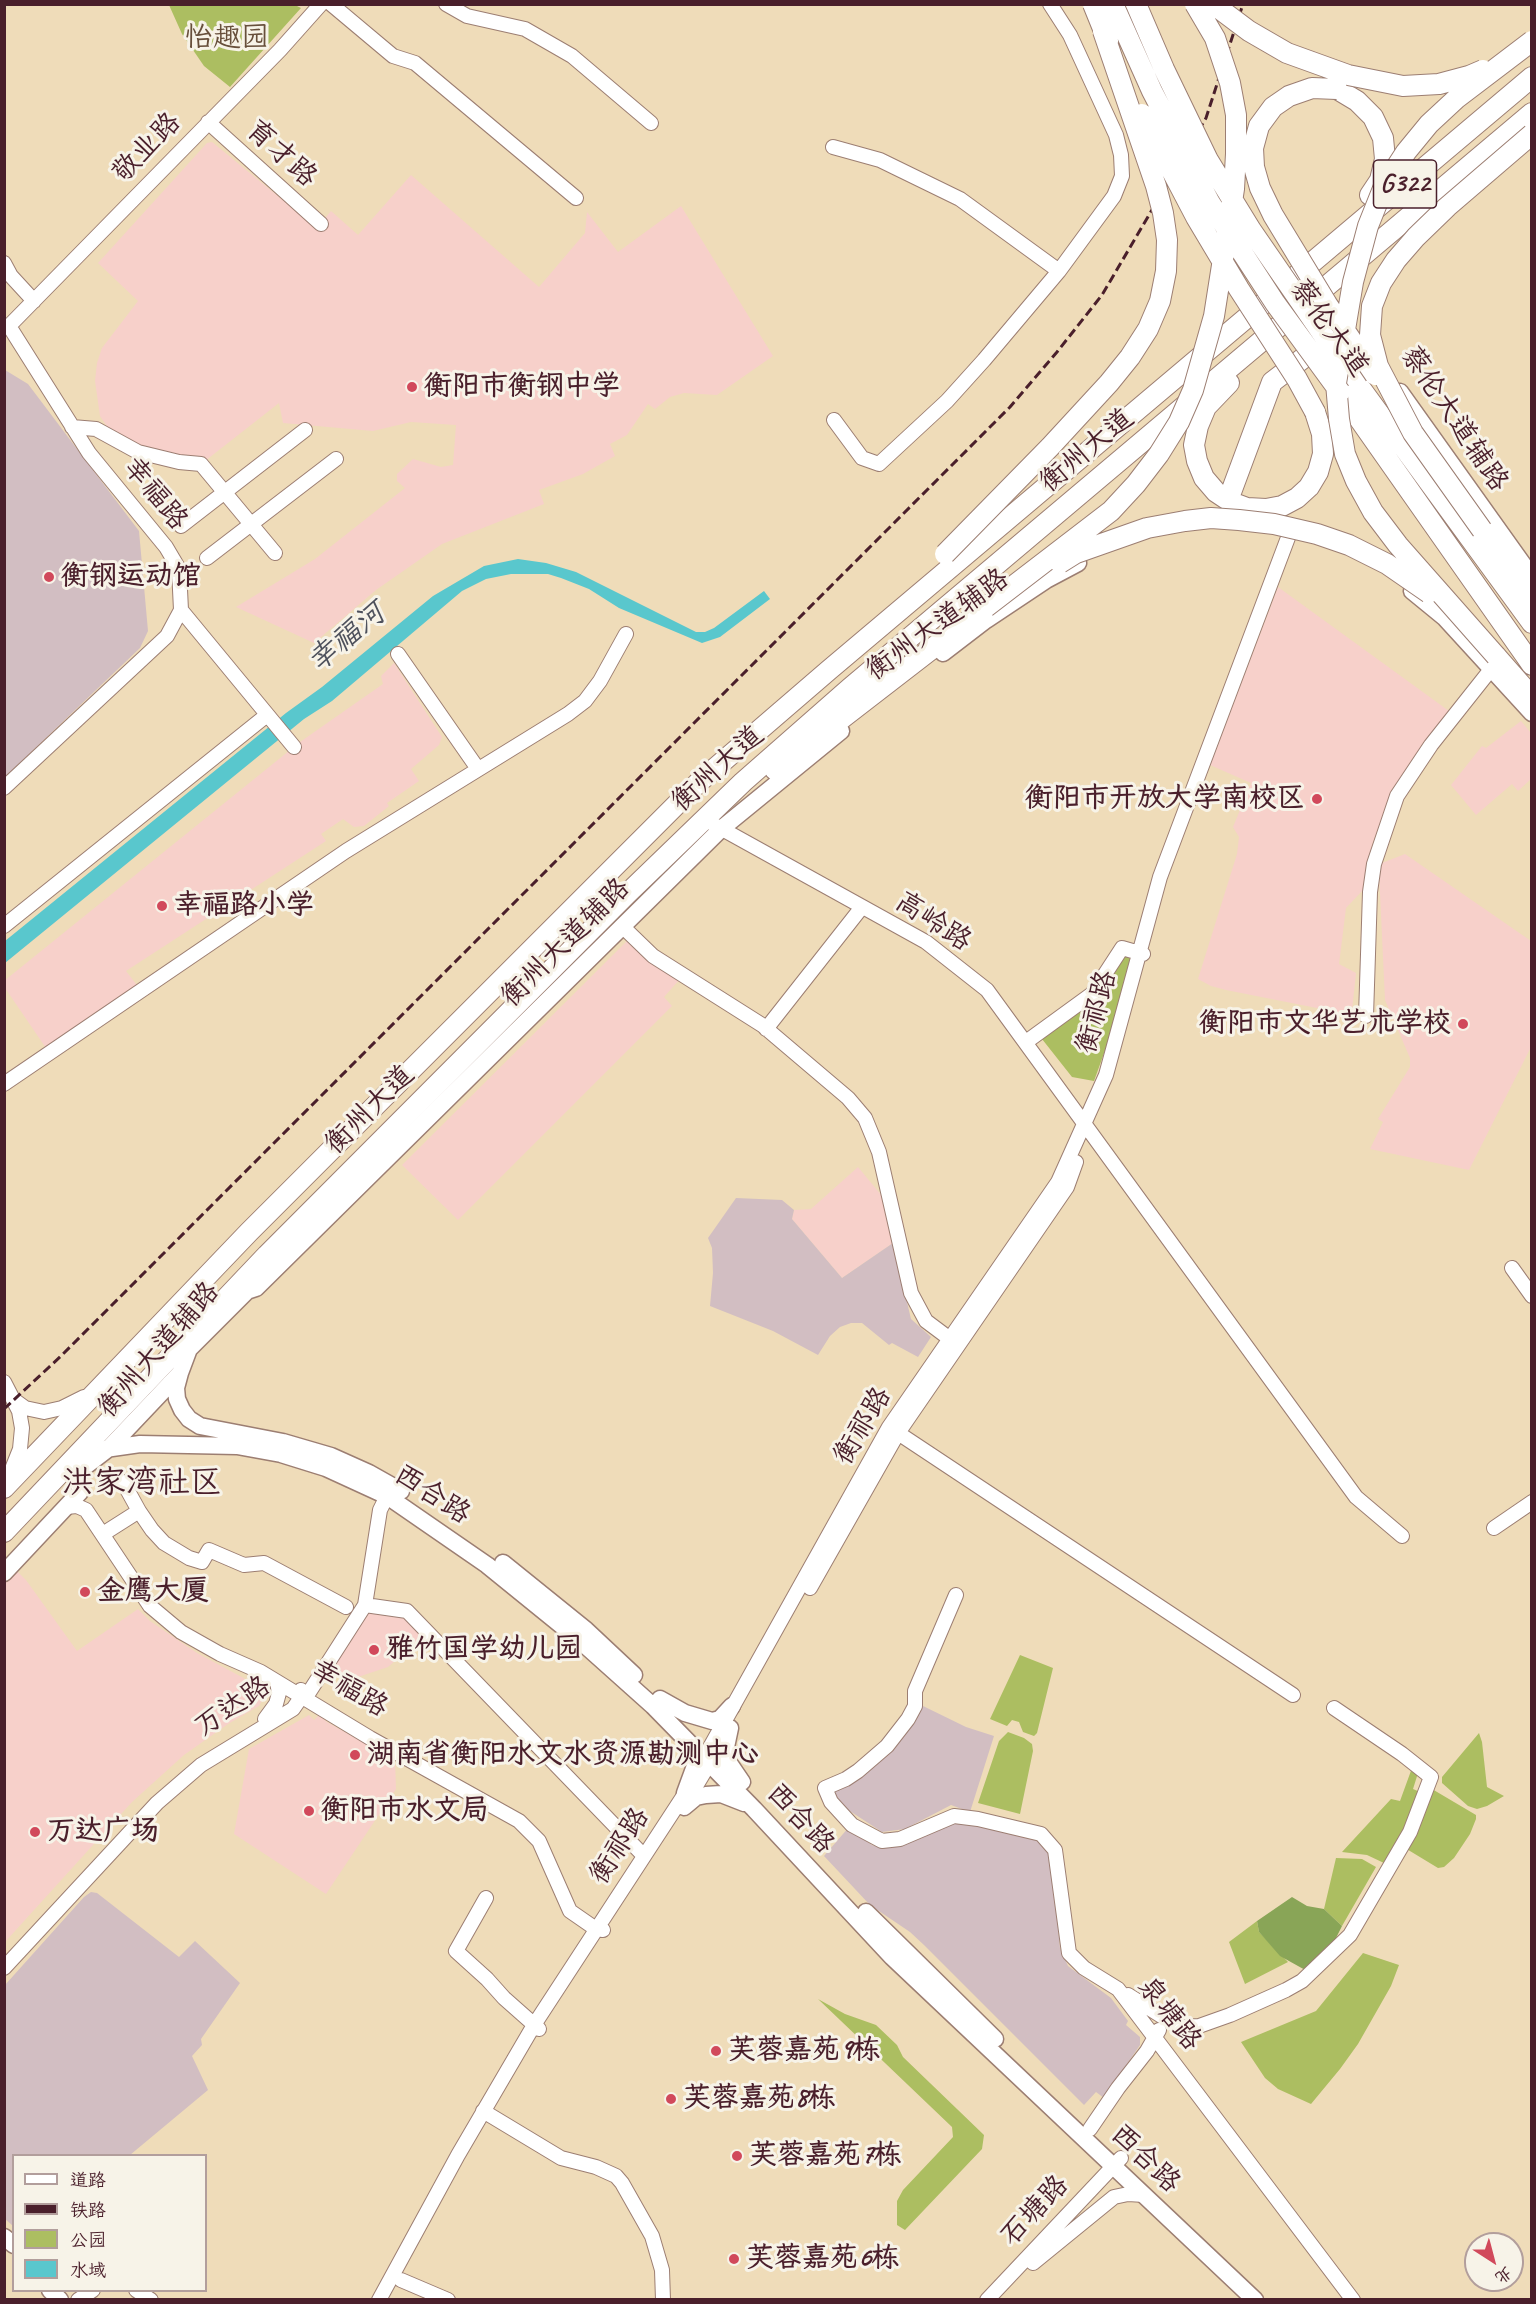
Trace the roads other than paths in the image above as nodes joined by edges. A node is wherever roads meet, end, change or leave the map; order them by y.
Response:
1 (321, 4) edge
2 (331, 4) edge
3 (446, 4) edge
4 (1050, 4) edge
5 (1093, 4) edge
6 (1113, 4) edge
7 (1136, 4) edge
8 (1196, 4) edge
9 (1213, 4) edge
10 (1103, 31) junction
11 (1525, 45) edge
12 (1532, 77) edge
13 (1532, 113) edge
14 (208, 122) junction
15 (651, 123) dead end
16 (1532, 134) edge
17 (833, 147) dead end
18 (576, 198) dead end
19 (321, 224) dead end
20 (1326, 251) junction
21 (4, 263) edge
22 (1059, 271) junction
23 (34, 301) junction
24 (1296, 313) junction
25 (1353, 320) joint
26 (9, 326) joint
27 (834, 420) dead end
28 (72, 427) junction
29 (305, 430) dead end
30 (1413, 433) junction
31 (336, 459) dead end
32 (224, 492) junction
33 (1224, 512) junction
34 (251, 525) junction
35 (181, 526) dead end
36 (1482, 530) junction
37 (1291, 536) junction
38 (1502, 536) junction
39 (274, 553) dead end
40 (207, 558) dead end
41 (1513, 563) junction
42 (1532, 577) edge
43 (1532, 600) edge
44 (986, 607) junction
45 (181, 610) junction
46 (1532, 623) edge
47 (626, 634) dead end
48 (398, 654) dead end
49 (1494, 662) junction
50 (1532, 666) edge
51 (829, 670) junction
52 (1532, 697) edge
53 (1532, 713) edge
54 (269, 717) junction
55 (292, 744) dead end
56 (478, 770) junction
57 (4, 788) edge
58 (712, 824) junction
59 (862, 907) junction
60 (4, 926) edge
61 (622, 926) junction
62 (1141, 954) junction
63 (1366, 1016) dead end
64 (766, 1029) junction
65 (1026, 1042) junction
66 (4, 1084) edge
67 (1086, 1128) junction
68 (1512, 1268) dead end
69 (1532, 1296) edge
70 (950, 1339) junction
71 (189, 1342) junction
72 (180, 1373) junction
73 (4, 1382) edge
74 (97, 1390) junction
75 (14, 1400) junction
76 (893, 1430) junction
77 (108, 1449) junction
78 (78, 1463) junction
79 (123, 1482) dead end
80 (5, 1487) edge
81 (80, 1492) junction
82 (387, 1496) junction
83 (1532, 1502) edge
84 (66, 1507) junction
85 (138, 1511) junction
86 (1494, 1528) dead end
87 (106, 1532) junction
88 (4, 1533) edge
89 (1402, 1536) dead end
90 (4, 1573) edge
91 (956, 1595) dead end
92 (365, 1605) junction
93 (154, 1606) junction
94 (346, 1606) dead end
95 (277, 1682) junction
96 (302, 1693) junction
97 (1293, 1695) dead end
98 (660, 1699) junction
99 (317, 1706) junction
100 (732, 1706) junction
101 (1334, 1708) dead end
102 (294, 1709) junction
103 (265, 1719) junction
104 (730, 1728) junction
105 (681, 1735) junction
106 (710, 1756) junction
107 (742, 1782) junction
108 (685, 1800) junction
109 (754, 1809) junction
110 (644, 1856) junction
111 (486, 1898) dead end
112 (599, 1928) junction
113 (4, 1958) edge
114 (4, 1968) edge
115 (1118, 1989) junction
116 (1165, 2018) junction
117 (537, 2027) junction
118 (1155, 2037) junction
119 (486, 2113) junction
120 (1090, 2129) junction
121 (1120, 2165) junction
122 (1144, 2195) junction
123 (1033, 2263) junction
124 (401, 2280) junction
125 (379, 2300) edge
126 (390, 2300) edge
127 (448, 2300) edge
128 (663, 2300) edge
129 (987, 2300) edge
130 (999, 2300) edge
131 (1255, 2300) edge
132 (1270, 2300) edge
133 (1353, 2300) edge

1 - 14 street, 敬业路
2 - 18 street
3 - 15 street
4 - 22 street
5 - 10 highway, bridge
6 - 50 highway, 蔡伦大道, bridge
7 - 46 highway, 蔡伦大道, bridge
8 - 44 highway, bridge
9 - 11 highway, bridge
10 - 24 highway, bridge
10 - 51 highway, bridge
11 - 49 highway, bridge
12 - 20 highway, 衡州大道 / G322
13 - 24 highway, 衡州大道 / G322
14 - 19 street, 育才路
14 - 23 street, 敬业路
16 - 30 highway, bridge
17 - 22 street
20 - 30 highway, bridge
20 - 51 highway, 衡州大道 / G322
21 - 23 street
22 - 27 street
23 - 26 street, 敬业路
24 - 58 highway, 衡州大道
25 - 33 highway
25 - 38 main road, 蔡伦大道辅路
26 - 28 street, 幸福路
28 - 32 street
28 - 45 street, 幸福路
29 - 32 street
30 - 36 highway, bridge
31 - 34 street
32 - 34 street
32 - 35 street
33 - 37 main road, 衡州大道辅路
33 - 58 main road, 衡州大道辅路
34 - 39 street
34 - 40 street
36 - 38 highway
36 - 41 highway
37 - 49 main road
37 - 62 street, 衡祁路
38 - 41 main road, 蔡伦大道辅路
41 - 42 main road, 蔡伦大道辅路
41 - 43 highway
44 - 49 highway, bridge
44 - 58 highway
45 - 54 street
45 - 57 street
47 - 56 street
48 - 56 street
49 - 52 highway
49 - 53 main road
49 - 63 street
51 - 74 highway, 衡州大道
54 - 55 street
54 - 60 street
56 - 66 street
58 - 59 street, 高岭路
58 - 61 main road, 衡州大道辅路
58 - 71 highway, 衡州大道
59 - 64 street
59 - 65 street, 高岭路
61 - 64 street
61 - 71 main road, 衡州大道辅路
62 - 65 street
62 - 67 street, 衡祁路
64 - 70 street
65 - 67 street, 高岭路
67 - 70 street, 衡祁路
67 - 76 street, 衡祁路
67 - 89 street, 高岭路
68 - 69 street
70 - 76 street, 衡祁路
71 - 72 main road, 衡州大道辅路
71 - 78 highway, 衡州大道
72 - 77 main road, 衡州大道辅路
72 - 98 main road, 西合路
73 - 75 street
74 - 75 street
74 - 80 highway, 衡州大道
75 - 80 street
76 - 97 street
76 - 100 street, 衡祁路
76 - 104 street, 衡祁路
77 - 78 main road, 西合路
77 - 82 main road, 西合路
78 - 81 main road
78 - 88 highway, 衡州大道
79 - 85 street
81 - 84 main road
81 - 87 street, 幸福路
82 - 92 street
82 - 105 main road, 西合路
83 - 86 street
84 - 90 main road
84 - 93 street, 幸福路
85 - 87 street
85 - 94 street
87 - 93 street, 幸福路
91 - 115 street, 泉塘路
92 - 96 street
92 - 110 street
93 - 95 street, 幸福路
93 - 96 street, 幸福路
95 - 96 street, 幸福路
95 - 103 street
96 - 99 street, 幸福路
96 - 102 street, 万达路
96 - 103 street, 万达路
96 - 112 street, 幸福路
98 - 100 main road
98 - 106 main road, 西合路
99 - 102 street
99 - 112 street, 幸福路
100 - 106 street, 衡祁路
101 - 116 street
102 - 114 street, 万达路
103 - 113 street, 万达路
104 - 106 street, 衡祁路
104 - 107 main road
105 - 106 main road, 西合路
105 - 108 main road
106 - 107 main road, 西合路
106 - 108 street, 衡祁路
106 - 109 main road, 西合路
107 - 120 main road, 西合路
108 - 109 main road
108 - 110 street, 衡祁路
108 - 112 street, 衡祁路
109 - 121 main road, 西合路
110 - 112 street, 衡祁路
111 - 117 street
112 - 117 street, 衡祁路
115 - 116 street
115 - 118 street, 泉塘路
116 - 118 street
117 - 119 street, 衡祁路
118 - 120 street
118 - 133 street, 泉塘路
119 - 124 street, 衡祁路
119 - 125 street, 衡祁路
119 - 128 street
120 - 121 main road, 西合路
121 - 122 main road, 西合路
121 - 123 street, 石塘路
121 - 129 street, 石塘路
121 - 132 main road, 西合路
122 - 123 street
122 - 131 main road, 西合路
123 - 130 street, 石塘路
124 - 126 street, 衡祁路
124 - 127 street

